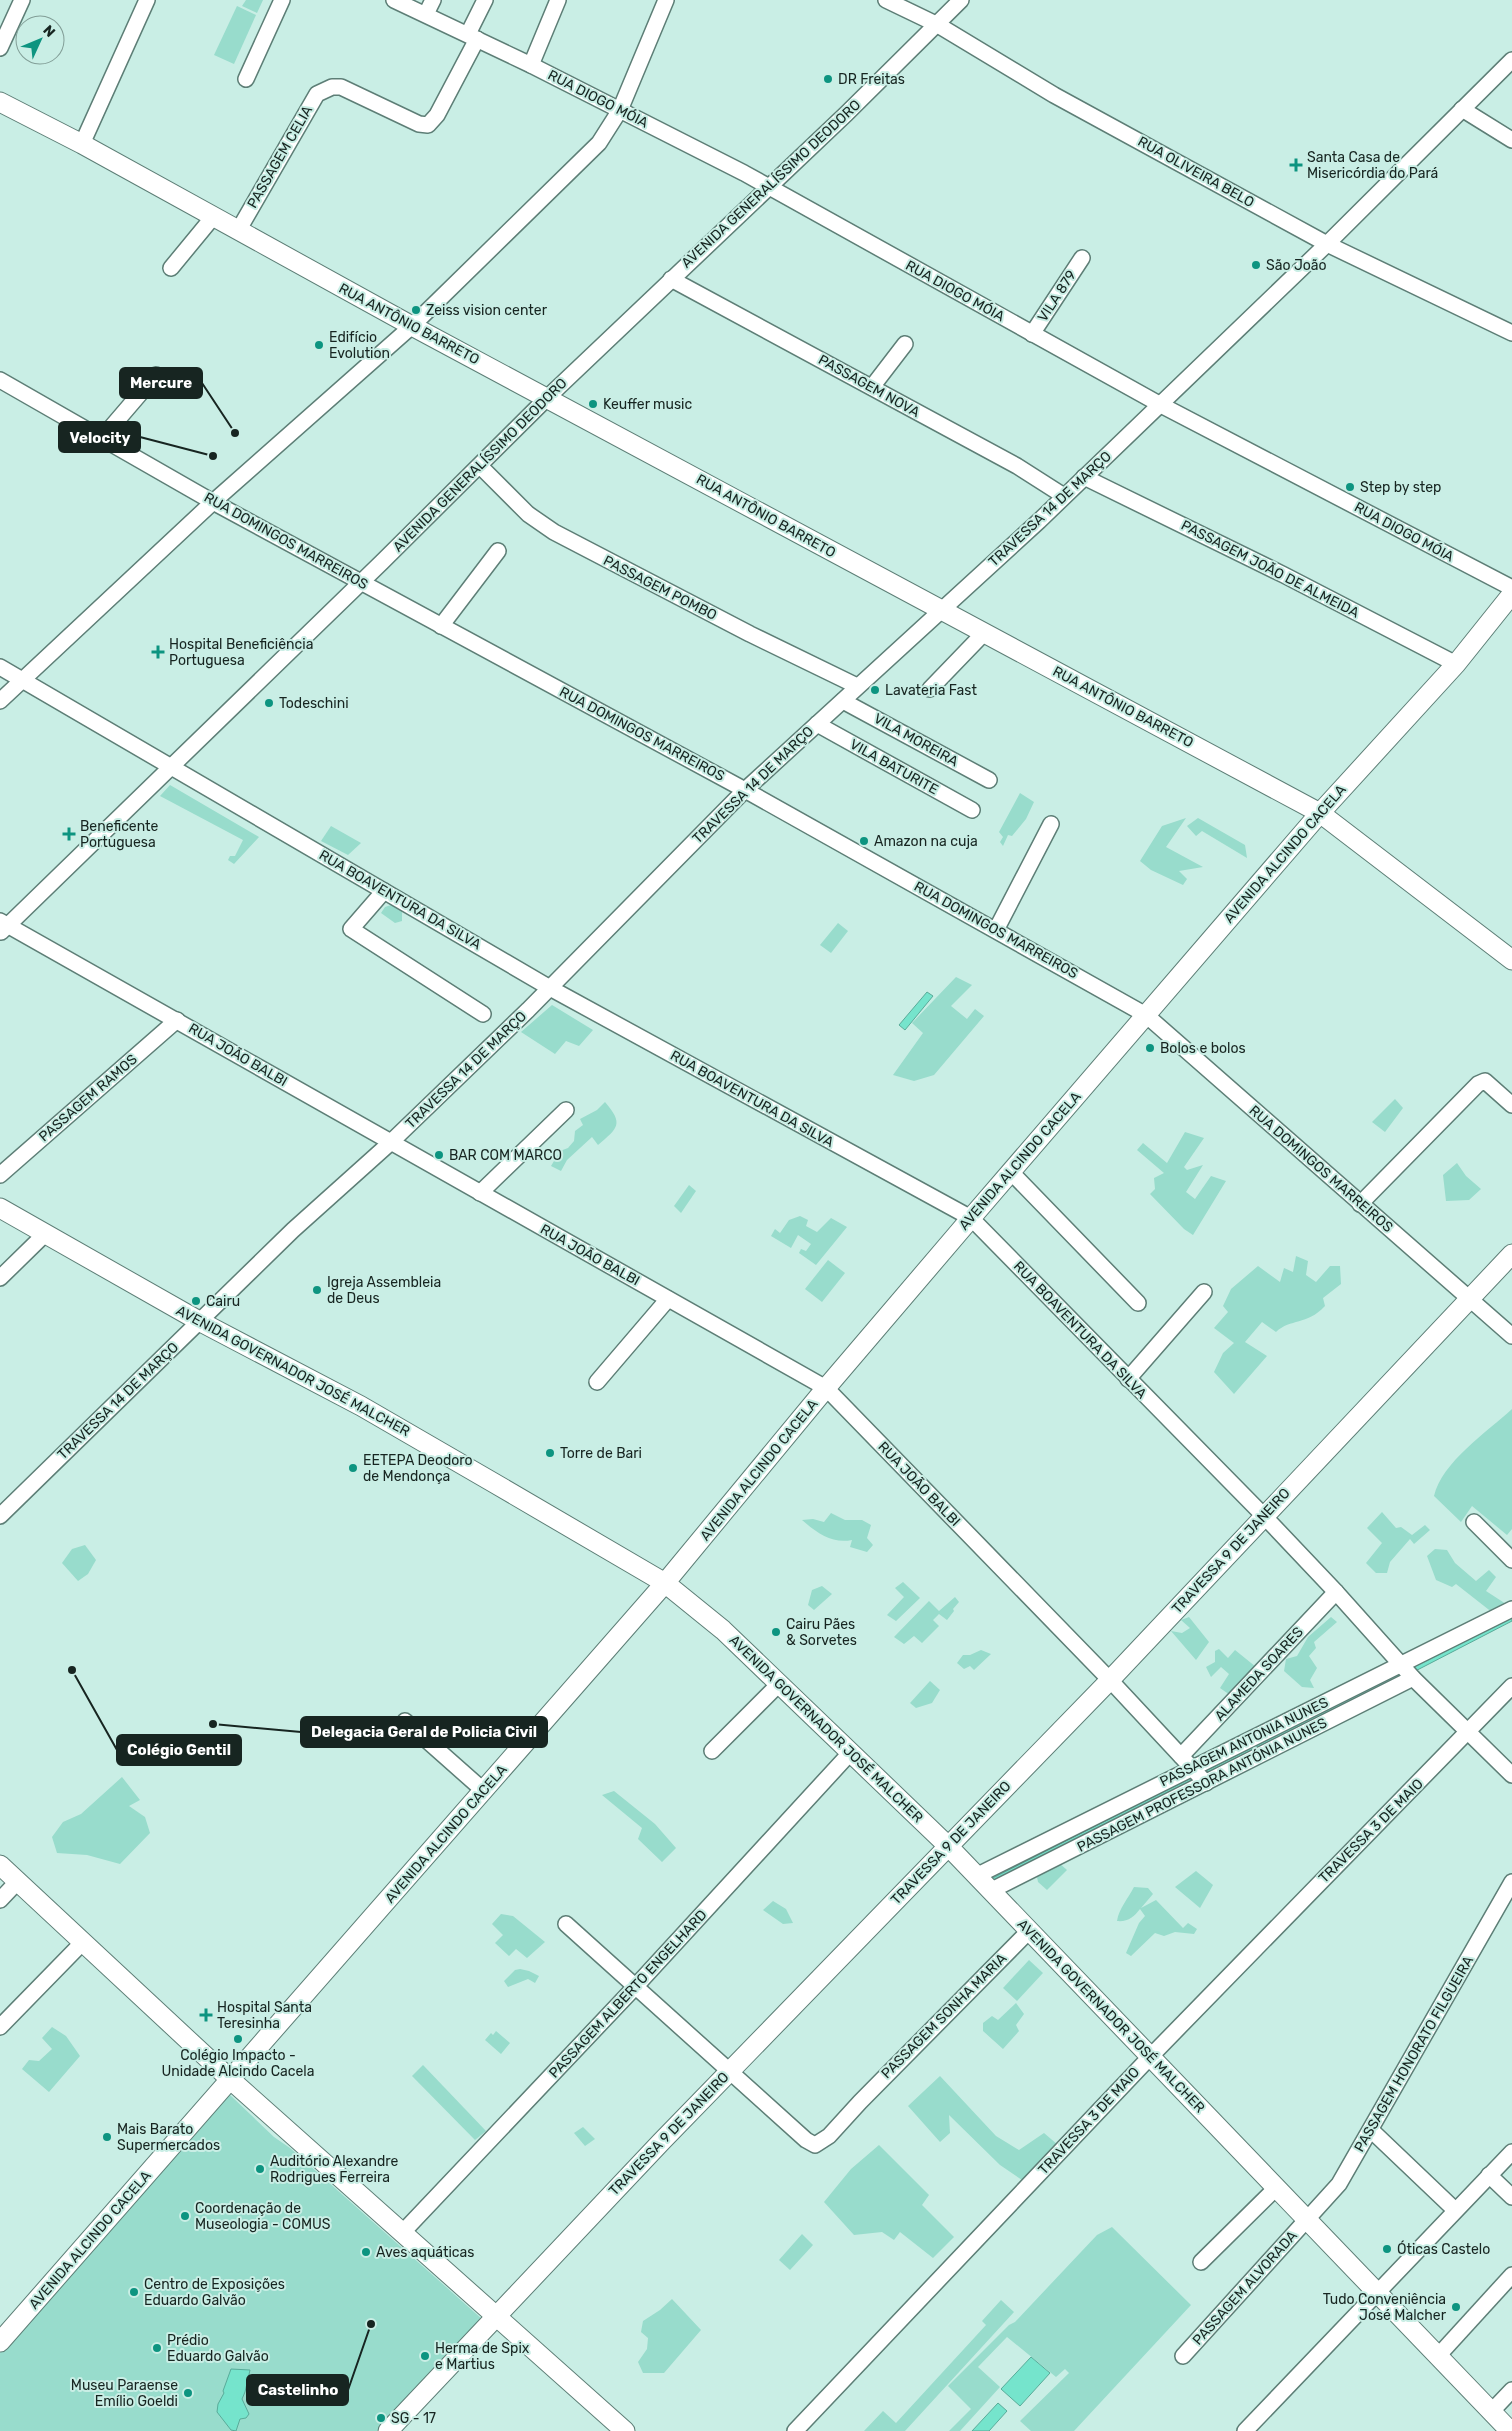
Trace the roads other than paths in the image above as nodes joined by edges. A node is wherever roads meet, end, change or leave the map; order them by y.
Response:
1 (22, 0) edge
2 (148, 0) edge
3 (282, 0) edge
4 (394, 0) edge
5 (433, 0) edge
6 (484, 0) edge
7 (558, 0) edge
8 (666, 0) edge
9 (886, 0) edge
10 (961, 0) edge
11 (426, 14) junction
12 (938, 24) junction
13 (473, 37) junction
14 (0, 48) edge
15 (1512, 60) edge
16 (531, 65) junction
17 (246, 79) dead end
18 (0, 102) edge
19 (1462, 109) junction
20 (620, 110) junction
21 (1512, 140) edge
22 (82, 144) junction
23 (768, 187) junction
24 (213, 216) junction
25 (238, 231) junction
26 (1327, 244) junction
27 (1082, 258) dead end
28 (171, 268) dead end
29 (671, 279) junction
30 (412, 326) junction
31 (1512, 333) edge
32 (1032, 334) junction
33 (905, 344) dead end
34 (156, 375) dead end
35 (0, 380) edge
36 (872, 387) junction
37 (548, 397) junction
38 (1161, 405) junction
39 (102, 438) junction
40 (480, 466) junction
41 (1084, 477) junction
42 (1064, 496) junction
43 (213, 502) junction
44 (498, 551) dead end
45 (361, 583) junction
46 (1512, 588) edge
47 (1512, 594) edge
48 (940, 610) junction
49 (441, 626) junction
50 (984, 634) junction
51 (1456, 664) junction
52 (0, 667) edge
53 (22, 681) junction
54 (857, 686) junction
55 (930, 689) dead end
56 (0, 701) edge
57 (843, 701) junction
58 (817, 724) junction
59 (170, 766) junction
60 (989, 780) dead end
61 (745, 790) junction
62 (972, 810) dead end
63 (1320, 813) junction
64 (1051, 824) dead end
65 (384, 891) junction
66 (2, 926) edge
67 (996, 930) junction
68 (1512, 960) edge
69 (550, 988) junction
70 (483, 1014) dead end
71 (1146, 1015) junction
72 (176, 1020) junction
73 (1512, 1105) edge
74 (566, 1110) dead end
75 (390, 1143) junction
76 (1011, 1172) junction
77 (0, 1175) edge
78 (480, 1193) junction
79 (1360, 1204) junction
80 (0, 1208) edge
81 (971, 1218) junction
82 (45, 1234) junction
83 (1512, 1254) edge
84 (0, 1278) edge
85 (1204, 1292) dead end
86 (668, 1299) junction
87 (1470, 1299) junction
88 (1138, 1303) dead end
89 (199, 1322) junction
90 (1512, 1336) edge
91 (1128, 1379) junction
92 (598, 1382) dead end
93 (826, 1388) junction
94 (0, 1516) edge
95 (1264, 1516) junction
96 (1474, 1522) dead end
97 (1512, 1560) edge
98 (665, 1584) junction
99 (1336, 1592) junction
100 (1512, 1608) edge
101 (1401, 1663) junction
102 (1414, 1678) junction
103 (1110, 1680) junction
104 (779, 1684) junction
105 (1512, 1686) edge
106 (405, 1721) dead end
107 (1468, 1733) junction
108 (712, 1751) dead end
109 (851, 1752) junction
110 (1181, 1756) junction
111 (1193, 1769) junction
112 (1512, 1775) edge
113 (1206, 1783) junction
114 (484, 1791) junction
115 (948, 1846) junction
116 (0, 1865) edge
117 (976, 1876) junction
118 (18, 1881) junction
119 (1512, 1882) edge
120 (990, 1891) junction
121 (0, 1900) edge
122 (566, 1924) dead end
123 (1029, 1931) junction
124 (83, 1942) junction
125 (635, 1987) junction
126 (0, 2027) edge
127 (1150, 2056) junction
128 (730, 2071) junction
129 (230, 2080) junction
130 (1372, 2130) junction
131 (1512, 2152) edge
132 (1489, 2175) junction
133 (1276, 2188) junction
134 (1512, 2197) edge
135 (1455, 2210) junction
136 (1308, 2219) junction
137 (402, 2233) junction
138 (1201, 2262) dead end
139 (1512, 2275) edge
140 (1377, 2293) junction
141 (496, 2315) junction
142 (0, 2342) edge
143 (1184, 2356) dead end
144 (1438, 2356) junction
145 (1512, 2390) edge
146 (1491, 2412) junction
147 (388, 2431) edge
148 (625, 2431) edge
149 (795, 2431) edge
150 (1245, 2431) edge
151 (1510, 2431) edge

1 - 14 street
2 - 22 street
3 - 17 street
4 - 11 street, RUA DIOGO MÓIA
5 - 11 street
6 - 13 street
7 - 16 street
8 - 20 street
9 - 12 street, RUA OLIVEIRA BELO
10 - 12 street, AVENIDA GENERALÍSSIMO DEODORO
11 - 13 street, RUA DIOGO MÓIA
12 - 23 street, AVENIDA GENERALÍSSIMO DEODORO
12 - 26 street, RUA OLIVEIRA BELO
13 - 16 street, RUA DIOGO MÓIA
13 - 25 street, PASSAGEM CELIA
15 - 19 street, TRAVESSA 14 DE MARÇO
16 - 20 street, RUA DIOGO MÓIA
18 - 22 main road, RUA ANTÔNIO BARRETO
19 - 21 street
19 - 26 street, TRAVESSA 14 DE MARÇO
20 - 23 street, RUA DIOGO MÓIA
20 - 30 street
22 - 24 main road, RUA ANTÔNIO BARRETO
23 - 29 street, AVENIDA GENERALÍSSIMO DEODORO
23 - 32 street, RUA DIOGO MÓIA
24 - 25 main road, RUA ANTÔNIO BARRETO
24 - 28 street
25 - 30 main road, RUA ANTÔNIO BARRETO
26 - 31 street, RUA OLIVEIRA BELO
26 - 38 street, TRAVESSA 14 DE MARÇO
27 - 32 street, VILA 879
29 - 36 street, PASSAGEM NOVA
29 - 37 street, AVENIDA GENERALÍSSIMO DEODORO
30 - 37 main road, RUA ANTÔNIO BARRETO
30 - 43 street
32 - 38 street, RUA DIOGO MÓIA
33 - 36 street
34 - 39 street
35 - 39 street, RUA DOMINGOS MARREIROS
36 - 42 street, PASSAGEM NOVA
37 - 40 street, AVENIDA GENERALÍSSIMO DEODORO
37 - 48 main road, RUA ANTÔNIO BARRETO
38 - 41 street, TRAVESSA 14 DE MARÇO
38 - 46 street, RUA DIOGO MÓIA
39 - 43 street, RUA DOMINGOS MARREIROS
40 - 45 street, AVENIDA GENERALÍSSIMO DEODORO
40 - 54 street, PASSAGEM POMBO
41 - 42 street, TRAVESSA 14 DE MARÇO
41 - 51 street, PASSAGEM JOÃO DE ALMEIDA
42 - 48 street, TRAVESSA 14 DE MARÇO
43 - 45 street, RUA DOMINGOS MARREIROS
43 - 53 street
44 - 49 street
45 - 49 street, RUA DOMINGOS MARREIROS
45 - 59 street, AVENIDA GENERALÍSSIMO DEODORO
47 - 51 main road, AVENIDA ALCINDO CACELA
48 - 50 main road, RUA ANTÔNIO BARRETO
48 - 54 street, TRAVESSA 14 DE MARÇO
49 - 61 street, RUA DOMINGOS MARREIROS
50 - 55 street
50 - 63 main road, RUA ANTÔNIO BARRETO
51 - 63 main road, AVENIDA ALCINDO CACELA
52 - 53 street, RUA BOAVENTURA DA SILVA
53 - 56 street
53 - 59 street, RUA BOAVENTURA DA SILVA
54 - 57 street, TRAVESSA 14 DE MARÇO
57 - 58 street, TRAVESSA 14 DE MARÇO
57 - 60 street, VILA MOREIRA
58 - 61 street, TRAVESSA 14 DE MARÇO
58 - 62 street, VILA BATURITE
59 - 65 street, RUA BOAVENTURA DA SILVA
59 - 66 street, AVENIDA GENERALÍSSIMO DEODORO
61 - 67 street, RUA DOMINGOS MARREIROS
61 - 69 street, TRAVESSA 14 DE MARÇO
63 - 68 main road, RUA ANTÔNIO BARRETO
63 - 71 main road, AVENIDA ALCINDO CACELA
64 - 67 street
65 - 69 street, RUA BOAVENTURA DA SILVA
65 - 70 street
66 - 72 street, RUA JOÃO BALBI
67 - 71 street, RUA DOMINGOS MARREIROS
69 - 75 street, TRAVESSA 14 DE MARÇO
69 - 81 street, RUA BOAVENTURA DA SILVA
71 - 76 main road, AVENIDA ALCINDO CACELA
71 - 79 street, RUA DOMINGOS MARREIROS
72 - 75 street, RUA JOÃO BALBI
72 - 77 street, PASSAGEM RAMOS
73 - 79 street
74 - 78 street
75 - 78 street, RUA JOÃO BALBI
75 - 89 street, TRAVESSA 14 DE MARÇO
76 - 81 main road, AVENIDA ALCINDO CACELA
76 - 88 street
78 - 86 street, RUA JOÃO BALBI
79 - 87 street, RUA DOMINGOS MARREIROS
80 - 82 main road, AVENIDA GOVERNADOR JOSÉ MALCHER
81 - 91 street, RUA BOAVENTURA DA SILVA
81 - 93 main road, AVENIDA ALCINDO CACELA
82 - 84 street
82 - 89 main road, AVENIDA GOVERNADOR JOSÉ MALCHER
83 - 87 main road, TRAVESSA 9 DE JANEIRO
85 - 91 street
86 - 92 street
86 - 93 street, RUA JOÃO BALBI
87 - 90 street, RUA DOMINGOS MARREIROS
87 - 95 main road, TRAVESSA 9 DE JANEIRO
89 - 94 street, TRAVESSA 14 DE MARÇO
89 - 98 main road, AVENIDA GOVERNADOR JOSÉ MALCHER
91 - 95 street, RUA BOAVENTURA DA SILVA
93 - 98 main road, AVENIDA ALCINDO CACELA
93 - 103 street, RUA JOÃO BALBI
95 - 99 street, RUA BOAVENTURA DA SILVA
95 - 103 main road, TRAVESSA 9 DE JANEIRO
96 - 97 street
98 - 104 main road, AVENIDA GOVERNADOR JOSÉ MALCHER
98 - 114 main road, AVENIDA ALCINDO CACELA
99 - 101 street, RUA BOAVENTURA DA SILVA
99 - 110 street, ALAMEDA SOARES
100 - 101 street, PASSAGEM ANTONIA NUNES
101 - 102 street, RUA BOAVENTURA DA SILVA
101 - 111 street, PASSAGEM ANTONIA NUNES
102 - 107 street
102 - 113 street, PASSAGEM PROFESSORA ANTÓNIA NUNES
103 - 110 street, RUA JOÃO BALBI
103 - 115 main road, TRAVESSA 9 DE JANEIRO
104 - 108 street
104 - 109 main road, AVENIDA GOVERNADOR JOSÉ MALCHER
105 - 107 street, TRAVESSA 3 DE MAIO
106 - 114 street
107 - 112 street
107 - 127 street, TRAVESSA 3 DE MAIO
109 - 115 main road, AVENIDA GOVERNADOR JOSÉ MALCHER
109 - 125 street, PASSAGEM ALBERTO ENGELHARD
110 - 111 street, RUA JOÃO BALBI
111 - 113 street, RUA JOÃO BALBI
111 - 117 street, PASSAGEM ANTONIA NUNES
113 - 120 street, PASSAGEM PROFESSORA ANTÓNIA NUNES
114 - 129 main road, AVENIDA ALCINDO CACELA
115 - 117 main road, AVENIDA GOVERNADOR JOSÉ MALCHER
115 - 128 main road, TRAVESSA 9 DE JANEIRO
116 - 118 main road
117 - 120 main road, AVENIDA GOVERNADOR JOSÉ MALCHER
118 - 121 street
118 - 124 main road
119 - 130 street, PASSAGEM HONORATO FILGUEIRA
120 - 123 main road, AVENIDA GOVERNADOR JOSÉ MALCHER
122 - 125 street
123 - 127 main road, AVENIDA GOVERNADOR JOSÉ MALCHER
123 - 128 street, PASSAGEM SONHA MARIA
124 - 126 street
124 - 129 main road
125 - 128 street
125 - 137 street, PASSAGEM ALBERTO ENGELHARD
127 - 133 main road, AVENIDA GOVERNADOR JOSÉ MALCHER
127 - 149 street, TRAVESSA 3 DE MAIO
128 - 141 main road, TRAVESSA 9 DE JANEIRO
129 - 137 main road
129 - 142 main road, AVENIDA ALCINDO CACELA
130 - 135 street
130 - 136 street, PASSAGEM HONORATO FILGUEIRA
131 - 132 street
132 - 134 street
132 - 135 street
133 - 136 main road, AVENIDA GOVERNADOR JOSÉ MALCHER
133 - 138 street
135 - 140 street
136 - 140 main road, AVENIDA GOVERNADOR JOSÉ MALCHER
136 - 143 street, PASSAGEM ALVORADA
137 - 141 main road
139 - 144 street
140 - 144 main road, AVENIDA GOVERNADOR JOSÉ MALCHER
140 - 150 street
141 - 147 main road, TRAVESSA 9 DE JANEIRO
141 - 148 main road
144 - 146 main road, AVENIDA GOVERNADOR JOSÉ MALCHER
145 - 146 street
146 - 151 main road, AVENIDA GOVERNADOR JOSÉ MALCHER

